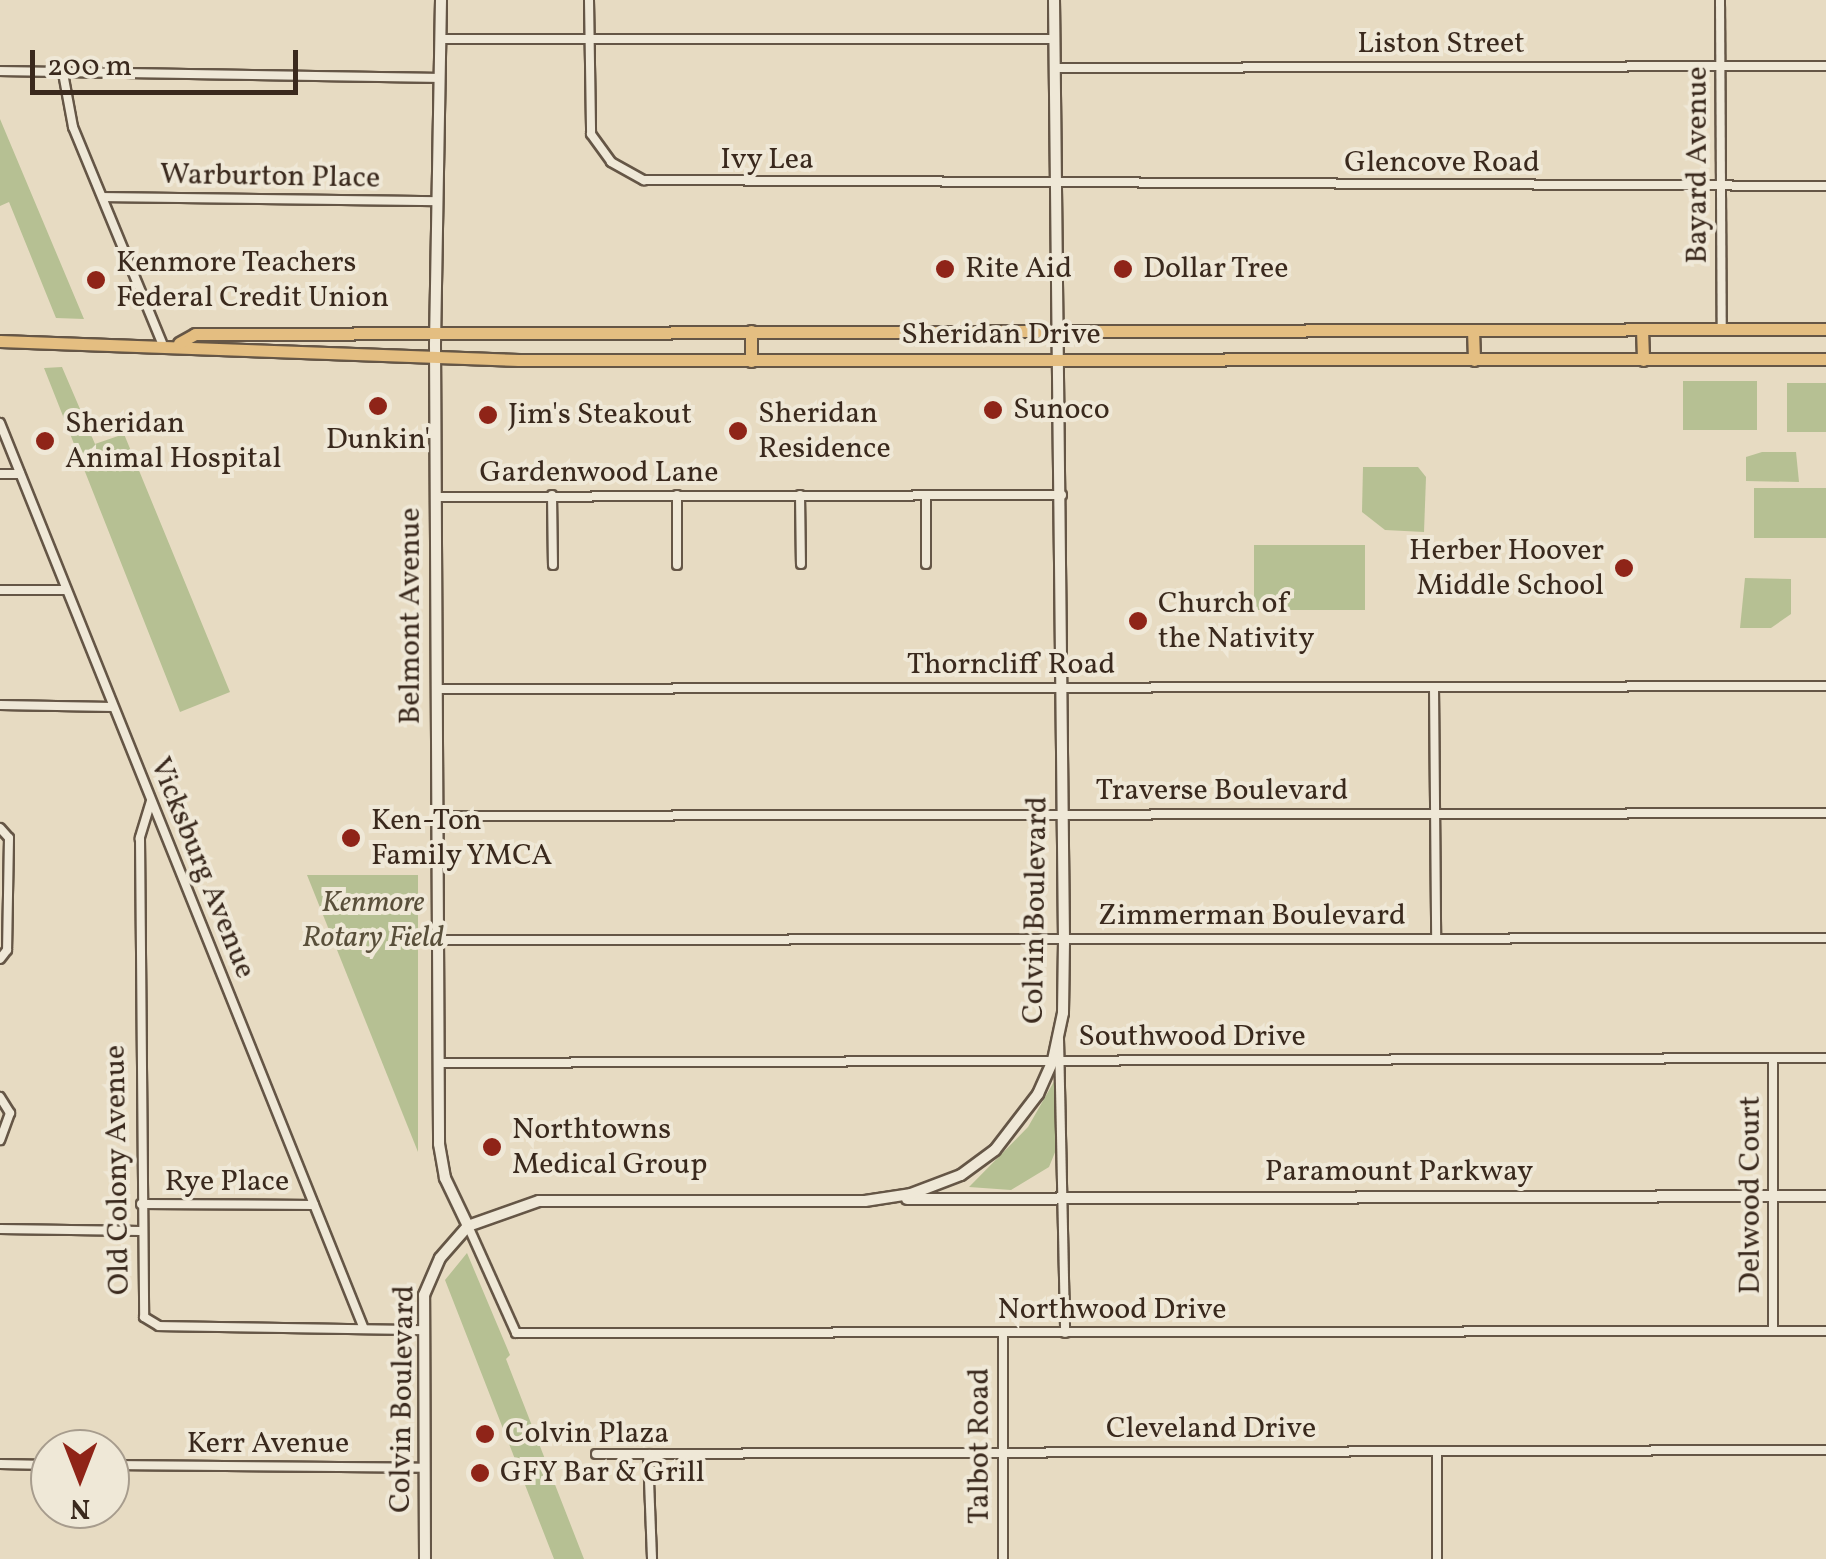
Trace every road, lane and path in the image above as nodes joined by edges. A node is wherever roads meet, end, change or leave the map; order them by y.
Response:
1 (441, 0) edge
2 (589, 0) edge
3 (1054, 0) edge
4 (1720, 0) edge
5 (440, 38) junction
6 (589, 39) junction
7 (1055, 39) junction
8 (1720, 66) junction
9 (1826, 66) edge
10 (1055, 68) junction
11 (0, 71) edge
12 (63, 72) junction
13 (439, 78) junction
14 (1057, 186) junction
15 (1721, 186) junction
16 (1826, 186) edge
17 (103, 197) junction
18 (436, 201) junction
19 (1826, 329) edge
20 (1061, 330) junction
21 (1473, 330) junction
22 (1642, 330) junction
23 (1722, 330) junction
24 (750, 331) junction
25 (435, 333) junction
26 (0, 341) edge
27 (162, 343) junction
28 (179, 343) junction
29 (435, 358) junction
30 (1826, 359) edge
31 (1061, 360) junction
32 (1474, 360) junction
33 (1643, 360) junction
34 (750, 361) junction
35 (0, 423) edge
36 (0, 474) edge
37 (20, 474) junction
38 (926, 494) junction
39 (552, 495) junction
40 (676, 495) junction
41 (800, 495) junction
42 (1062, 495) junction
43 (436, 496) junction
44 (801, 564) dead end
45 (926, 564) dead end
46 (553, 565) dead end
47 (676, 565) dead end
48 (0, 590) edge
49 (66, 590) junction
50 (1826, 686) edge
51 (1063, 688) junction
52 (1434, 688) junction
53 (436, 689) junction
54 (0, 706) edge
55 (113, 707) junction
56 (151, 801) junction
57 (1826, 813) edge
58 (1063, 814) junction
59 (1435, 814) junction
60 (437, 816) junction
61 (0, 828) edge
62 (1064, 938) junction
63 (1436, 938) junction
64 (1826, 938) edge
65 (438, 940) junction
66 (0, 959) edge
67 (1773, 1058) junction
68 (1826, 1058) edge
69 (1058, 1060) junction
70 (438, 1063) junction
71 (0, 1097) edge
72 (0, 1140) edge
73 (960, 1175) junction
74 (1773, 1196) junction
75 (1826, 1196) edge
76 (1065, 1198) junction
77 (886, 1199) junction
78 (972, 1199) junction
79 (140, 1204) junction
80 (314, 1205) junction
81 (468, 1226) junction
82 (0, 1228) edge
83 (141, 1231) junction
84 (364, 1329) junction
85 (424, 1330) junction
86 (1774, 1331) junction
87 (1826, 1331) edge
88 (1002, 1333) junction
89 (1065, 1333) junction
90 (1437, 1450) junction
91 (1826, 1450) edge
92 (1004, 1453) junction
93 (596, 1454) dead end
94 (648, 1454) junction
95 (0, 1464) edge
96 (30, 1465) edge
97 (130, 1466) edge
98 (425, 1468) junction
99 (425, 1559) edge
100 (652, 1559) edge
101 (1003, 1559) edge
102 (1438, 1559) edge

1 - 5 street, Belmont Avenue
2 - 6 street, Ivy Lea
3 - 7 street, Colvin Boulevard
4 - 8 street, Bayard Avenue
5 - 6 street
5 - 13 street, Belmont Avenue
6 - 7 street
6 - 14 street, Ivy Lea
7 - 10 street, Colvin Boulevard
8 - 9 street, Liston Street
8 - 10 street, Liston Street
8 - 15 street, Bayard Avenue
10 - 14 street, Colvin Boulevard
11 - 12 street
12 - 13 street
12 - 17 street
13 - 18 street, Belmont Avenue
14 - 15 street, Glencove Road
14 - 20 street, Colvin Boulevard
15 - 16 street, Glencove Road
15 - 23 street, Bayard Avenue
17 - 18 street, Warburton Place
17 - 27 street
18 - 25 street, Belmont Avenue
19 - 23 main road, Sheridan Drive
20 - 21 main road, Sheridan Drive
20 - 24 main road, Sheridan Drive
20 - 31 street, Colvin Boulevard
21 - 22 main road, Sheridan Drive
21 - 32 main road
22 - 23 main road, Sheridan Drive
22 - 33 main road
24 - 25 main road, Sheridan Drive
24 - 34 main road
25 - 28 main road, Sheridan Drive
25 - 29 street, Belmont Avenue
26 - 27 main road, Sheridan Drive
27 - 28 main road, Sheridan Drive
28 - 29 main road, Sheridan Drive
29 - 34 main road, Sheridan Drive
29 - 43 street, Belmont Avenue
30 - 33 main road, Sheridan Drive
31 - 32 main road, Sheridan Drive
31 - 34 main road, Sheridan Drive
31 - 42 street, Colvin Boulevard
32 - 33 main road, Sheridan Drive
35 - 37 street, Vicksburg Avenue
36 - 37 street
37 - 49 street, Vicksburg Avenue
38 - 41 street, Gardenwood Lane
38 - 42 street, Gardenwood Lane
38 - 45 street
39 - 40 street, Gardenwood Lane
39 - 43 street, Gardenwood Lane
39 - 46 street
40 - 41 street, Gardenwood Lane
40 - 47 street
41 - 44 street
42 - 51 street, Colvin Boulevard
43 - 53 street, Belmont Avenue
48 - 49 street
49 - 55 street, Vicksburg Avenue
50 - 52 street, Thorncliff Road
51 - 52 street, Thorncliff Road
51 - 53 street, Thorncliff Road
51 - 58 street, Colvin Boulevard
52 - 59 street
53 - 60 street, Belmont Avenue
54 - 55 street
55 - 56 street, Vicksburg Avenue
56 - 79 street, Old Colony Avenue
56 - 80 street, Vicksburg Avenue
57 - 59 street, Traverse Boulevard
58 - 59 street, Traverse Boulevard
58 - 60 street, Traverse Boulevard
58 - 62 street, Colvin Boulevard
59 - 63 street
60 - 65 street, Belmont Avenue
61 - 66 street
62 - 63 street, Zimmerman Boulevard
62 - 65 street, Zimmerman Boulevard
62 - 69 street, Colvin Boulevard
63 - 64 street, Zimmerman Boulevard
65 - 70 street, Belmont Avenue
67 - 68 street, Southwood Drive
67 - 69 street, Southwood Drive
67 - 74 street, Delwood Court
69 - 70 street, Southwood Drive
69 - 73 street, Colvin Boulevard
69 - 76 street
70 - 81 street, Belmont Avenue
71 - 72 street
73 - 77 street, Colvin Boulevard
73 - 78 street
74 - 75 street, Paramount Parkway
74 - 76 street, Paramount Parkway
74 - 86 street, Delwood Court
76 - 78 street, Paramount Parkway
76 - 89 street
77 - 78 street, Paramount Parkway
77 - 81 street, Colvin Boulevard
79 - 80 street, Rye Place
79 - 83 street, Old Colony Avenue
80 - 84 street, Vicksburg Avenue
81 - 85 street, Colvin Boulevard
81 - 88 street, Northwood Drive
82 - 83 street
83 - 84 street, Old Colony Avenue
84 - 85 street, Old Colony Avenue
85 - 98 street, Colvin Boulevard
86 - 87 street, Northwood Drive
86 - 89 street, Northwood Drive
88 - 89 street, Northwood Drive
88 - 92 street, Talbot Road
90 - 91 street, Cleveland Drive
90 - 92 street, Cleveland Drive
90 - 102 street
92 - 94 street, Cleveland Drive
92 - 101 street, Talbot Road
93 - 94 street, Cleveland Drive
94 - 100 street
95 - 96 street
97 - 98 street, Kerr Avenue
98 - 99 street, Colvin Boulevard

